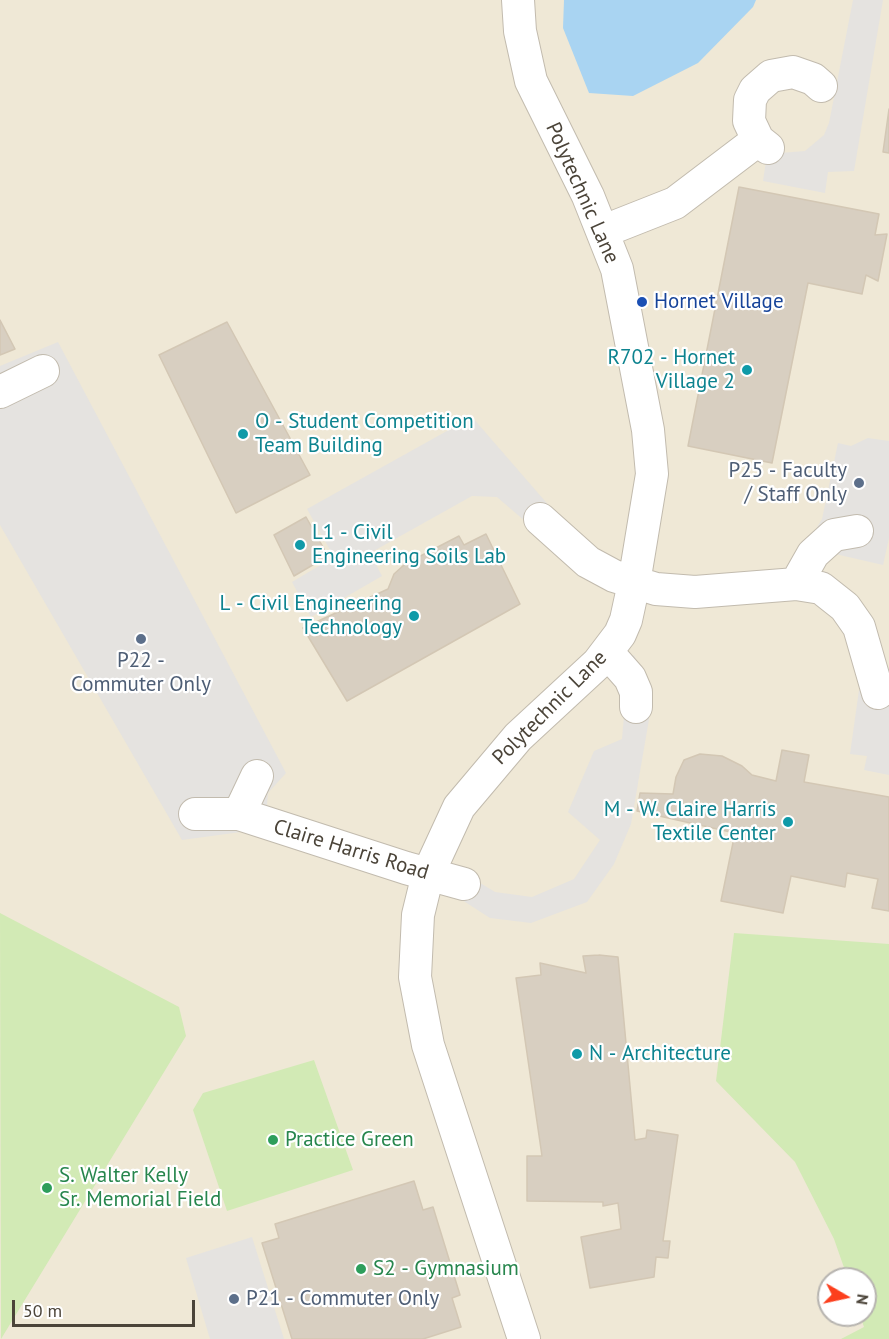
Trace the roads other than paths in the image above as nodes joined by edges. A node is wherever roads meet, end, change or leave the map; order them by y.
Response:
1 (518, 0) edge
2 (821, 86) dead end
3 (604, 231) junction
4 (43, 371) dead end
5 (0, 392) edge
6 (540, 519) dead end
7 (857, 531) dead end
8 (634, 583) junction
9 (796, 584) junction
10 (608, 653) junction
11 (878, 693) dead end
12 (636, 707) dead end
13 (257, 776) dead end
14 (195, 814) dead end
15 (239, 814) junction
16 (428, 874) junction
17 (464, 884) dead end
18 (524, 1339) edge

1 - 3 street, Polytechnic Lane
2 - 3 street
3 - 8 street, Polytechnic Lane
4 - 5 street
6 - 8 street
7 - 9 street
8 - 9 street
8 - 10 street, Polytechnic Lane
9 - 11 street
10 - 12 street
10 - 16 street, Polytechnic Lane
13 - 15 street
14 - 15 street, Claire Harris Road
15 - 16 street, Claire Harris Road
16 - 17 street, Claire Harris Road
16 - 18 street, Polytechnic Lane

